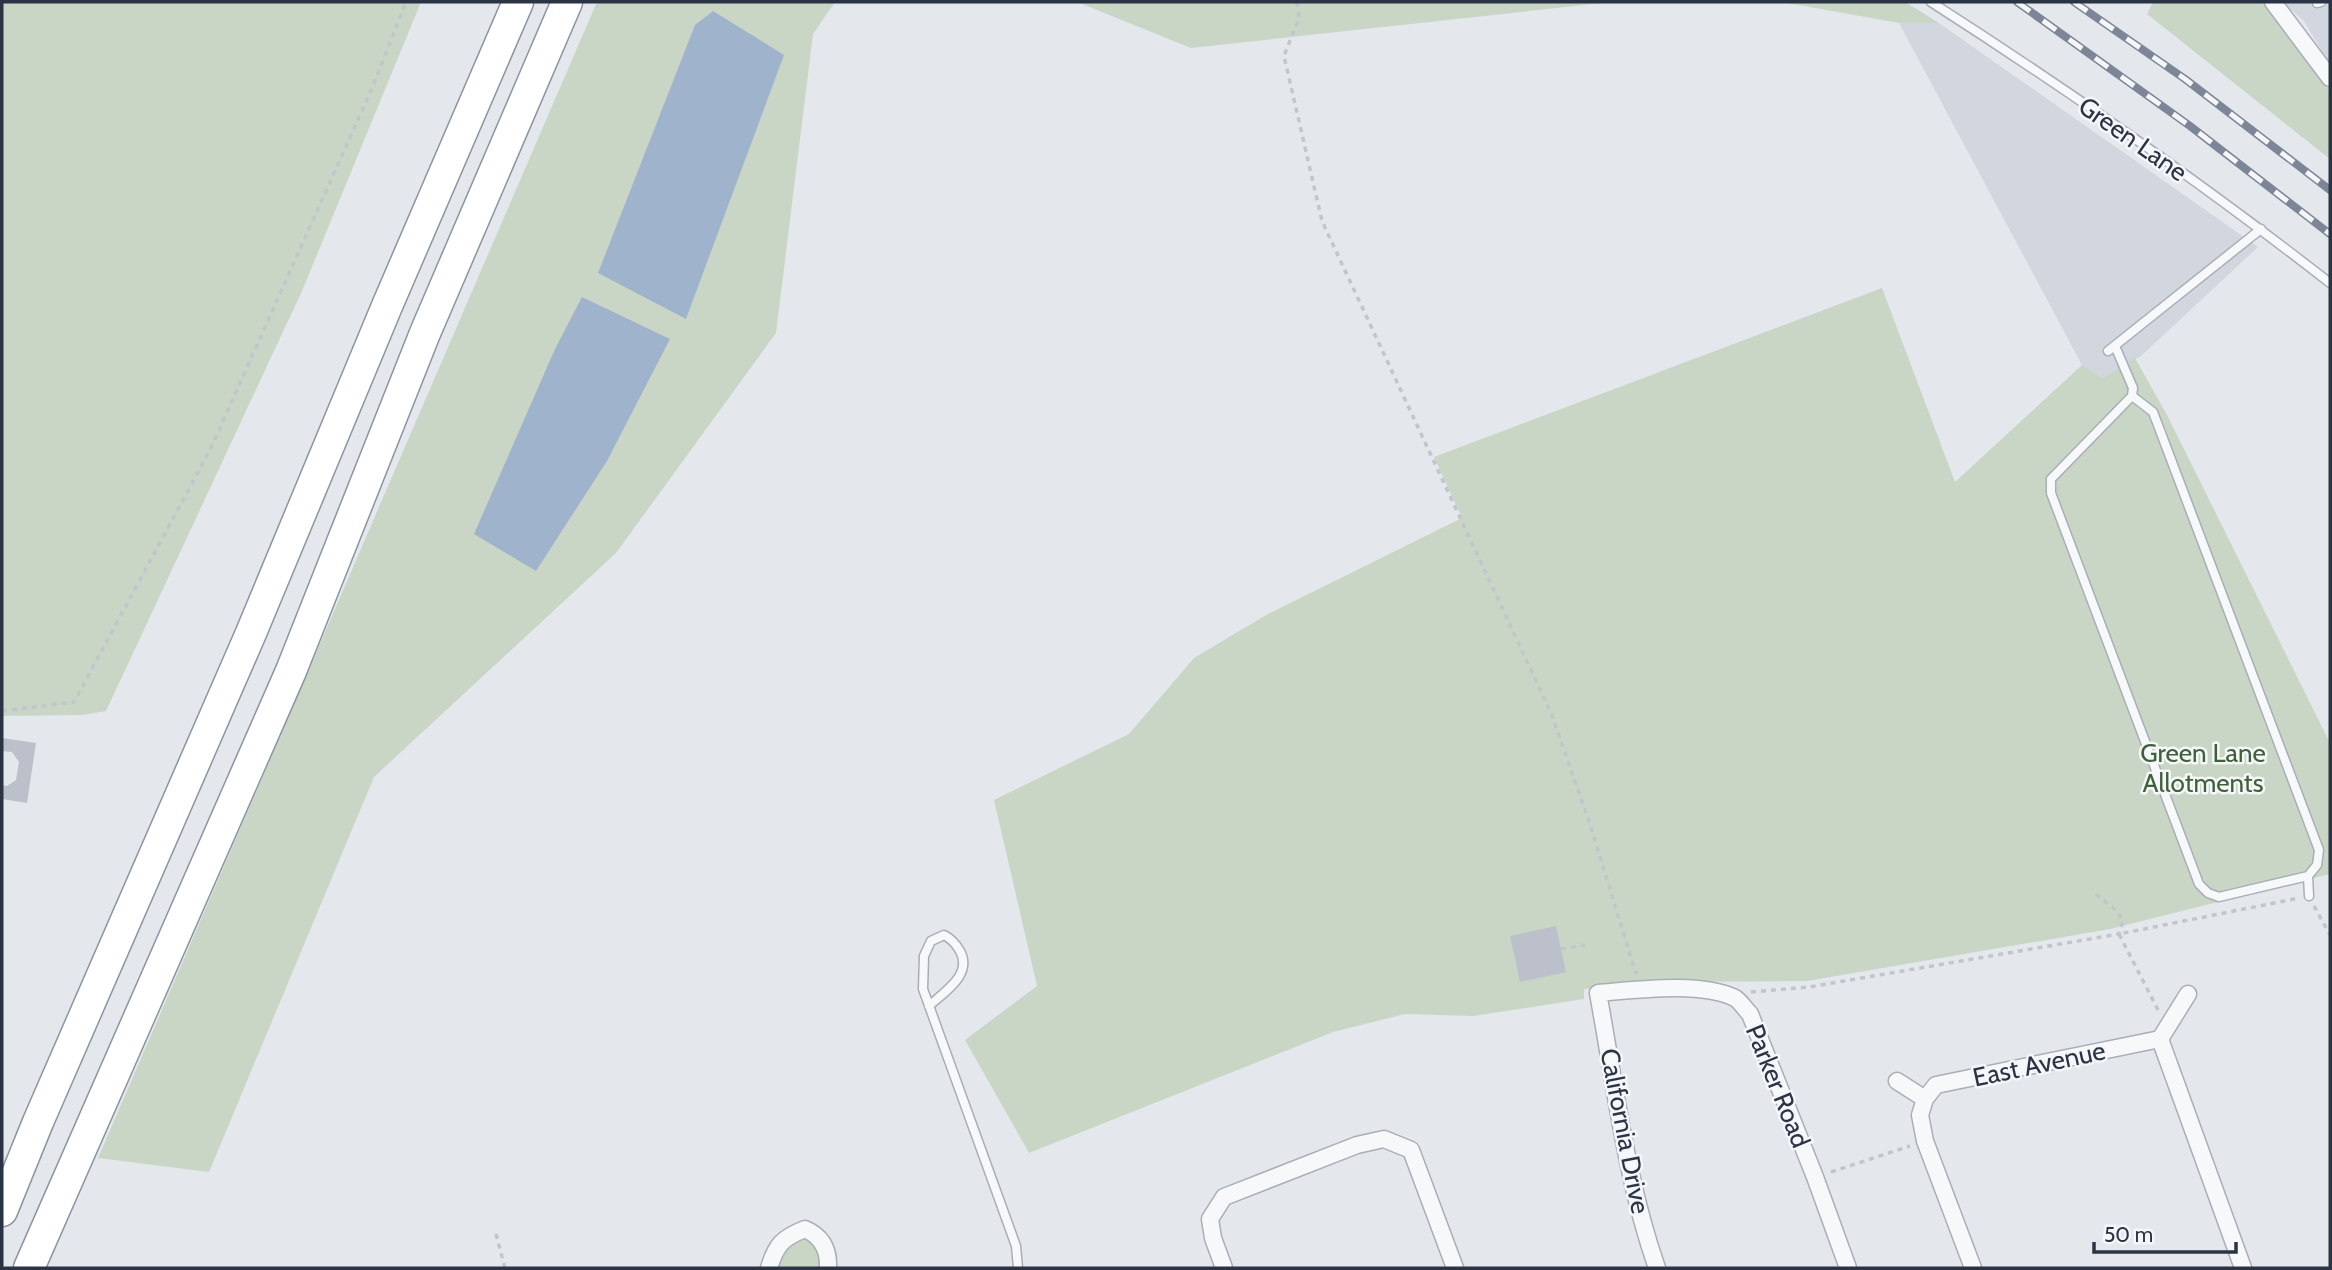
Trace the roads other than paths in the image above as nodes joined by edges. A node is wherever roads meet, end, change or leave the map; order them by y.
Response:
1 (518, 2) edge
2 (567, 2) edge
3 (1931, 2) edge
4 (2273, 2) edge
5 (2330, 78) edge
6 (2261, 229) junction
7 (2330, 283) edge
8 (2132, 396) junction
9 (2308, 876) junction
10 (2309, 896) road end
11 (1598, 993) joint
12 (2189, 994) dead end
13 (929, 1006) junction
14 (2163, 1033) junction
15 (1897, 1081) dead end
16 (1925, 1099) junction
17 (2, 1211) edge
18 (29, 1268) edge
19 (769, 1268) edge
20 (828, 1268) edge
21 (1018, 1268) edge
22 (1224, 1268) edge
23 (1455, 1268) edge
24 (1657, 1268) edge
25 (1848, 1268) edge
26 (1973, 1268) edge
27 (2243, 1268) edge

1 - 17 highway
2 - 18 highway
3 - 6 lane, Green Lane
4 - 5 street
6 - 7 lane, Green Lane
6 - 8 lane
8 - 9 lane
8 - 9 lane
9 - 10 lane
11 - 24 street, California Drive
11 - 25 street, Parker Road
12 - 14 street
13 - 13 lane
13 - 21 lane
14 - 16 street, East Avenue
14 - 27 street
15 - 16 street
16 - 26 street
19 - 20 street
22 - 23 street

